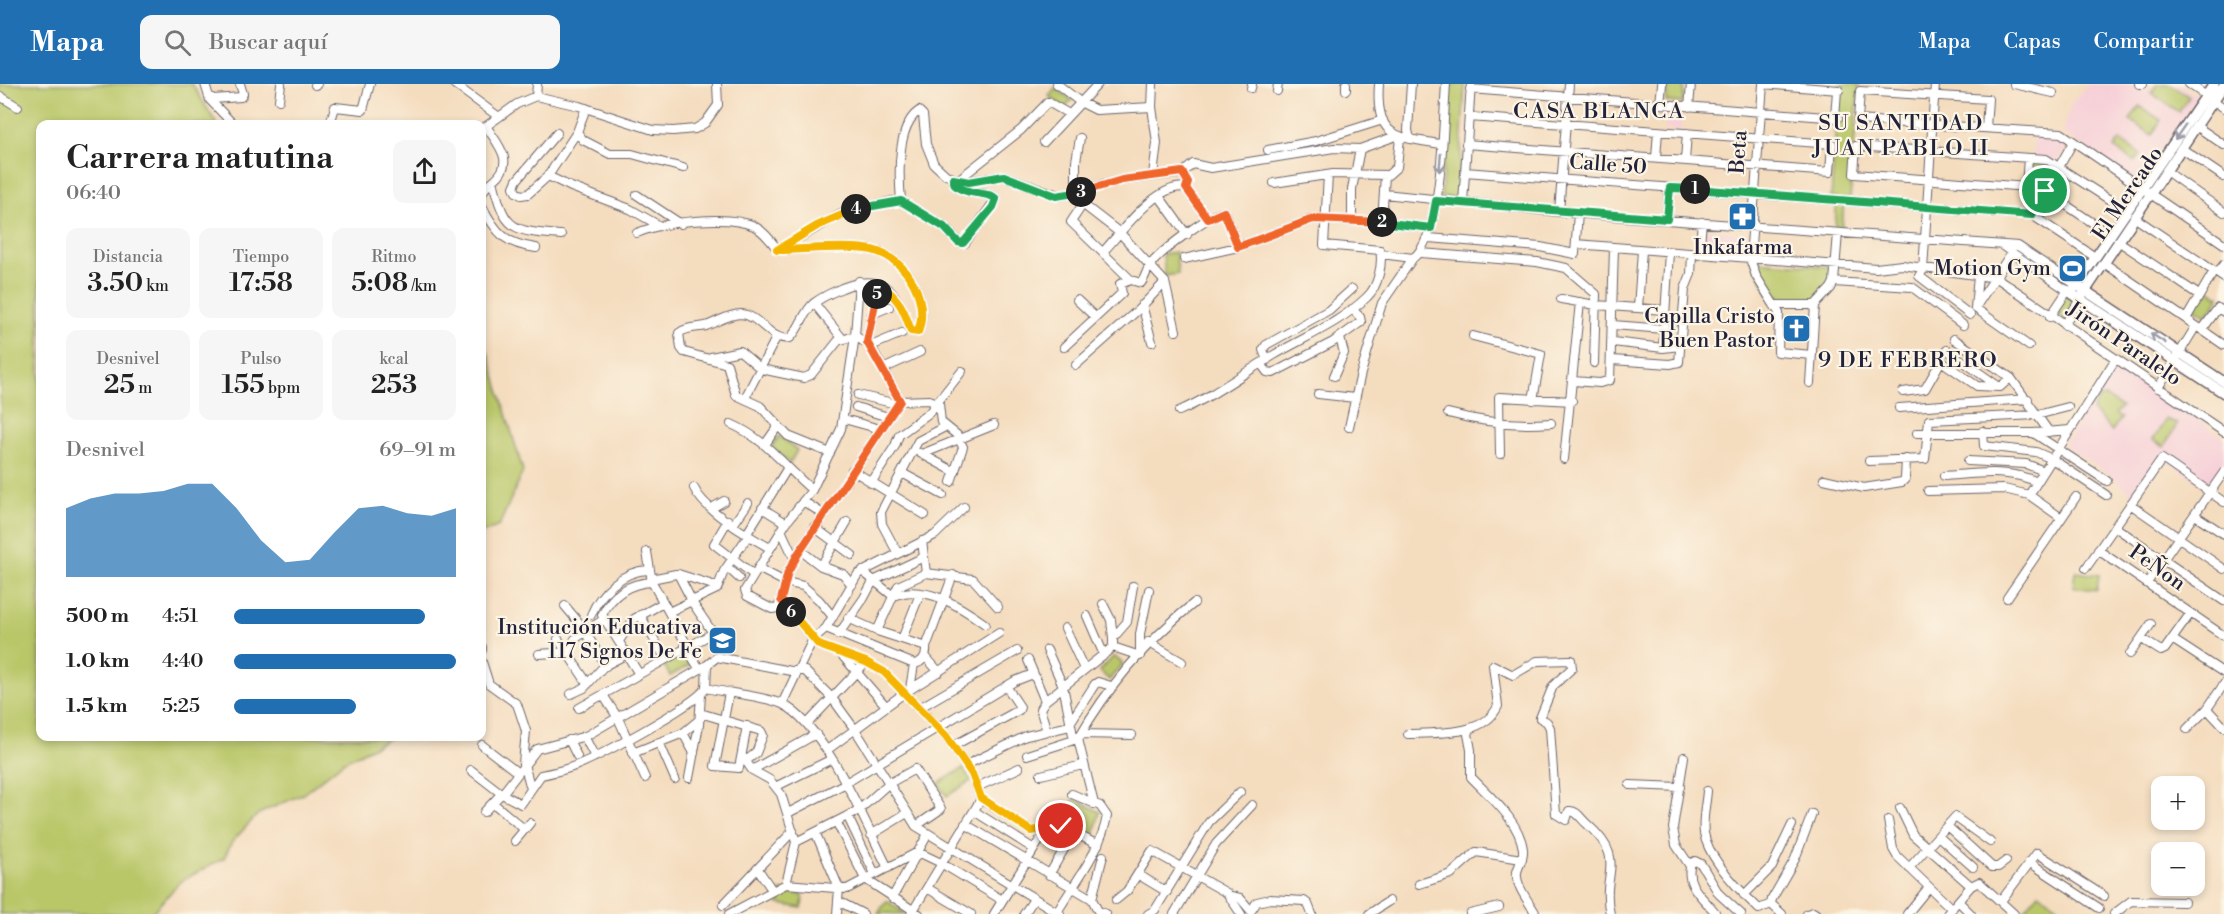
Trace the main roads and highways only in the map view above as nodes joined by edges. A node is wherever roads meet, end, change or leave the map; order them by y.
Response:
1 (2214, 84) edge
2 (2224, 85) edge
3 (2209, 98) junction
4 (2145, 192) junction
5 (2099, 260) junction
6 (2083, 295) junction
7 (2178, 357) junction
8 (2224, 382) edge
9 (2224, 393) edge

1 - 3 main road, El Mercado
2 - 3 main road, El Mercado
3 -> 4 main road, El Mercado
3 - 4 main road, El Mercado
4 - 5 main road, El Mercado
5 - 6 main road, El Mercado
5 - 6 main road, El Mercado
6 - 7 main road
7 - 8 main road
7 - 9 main road

